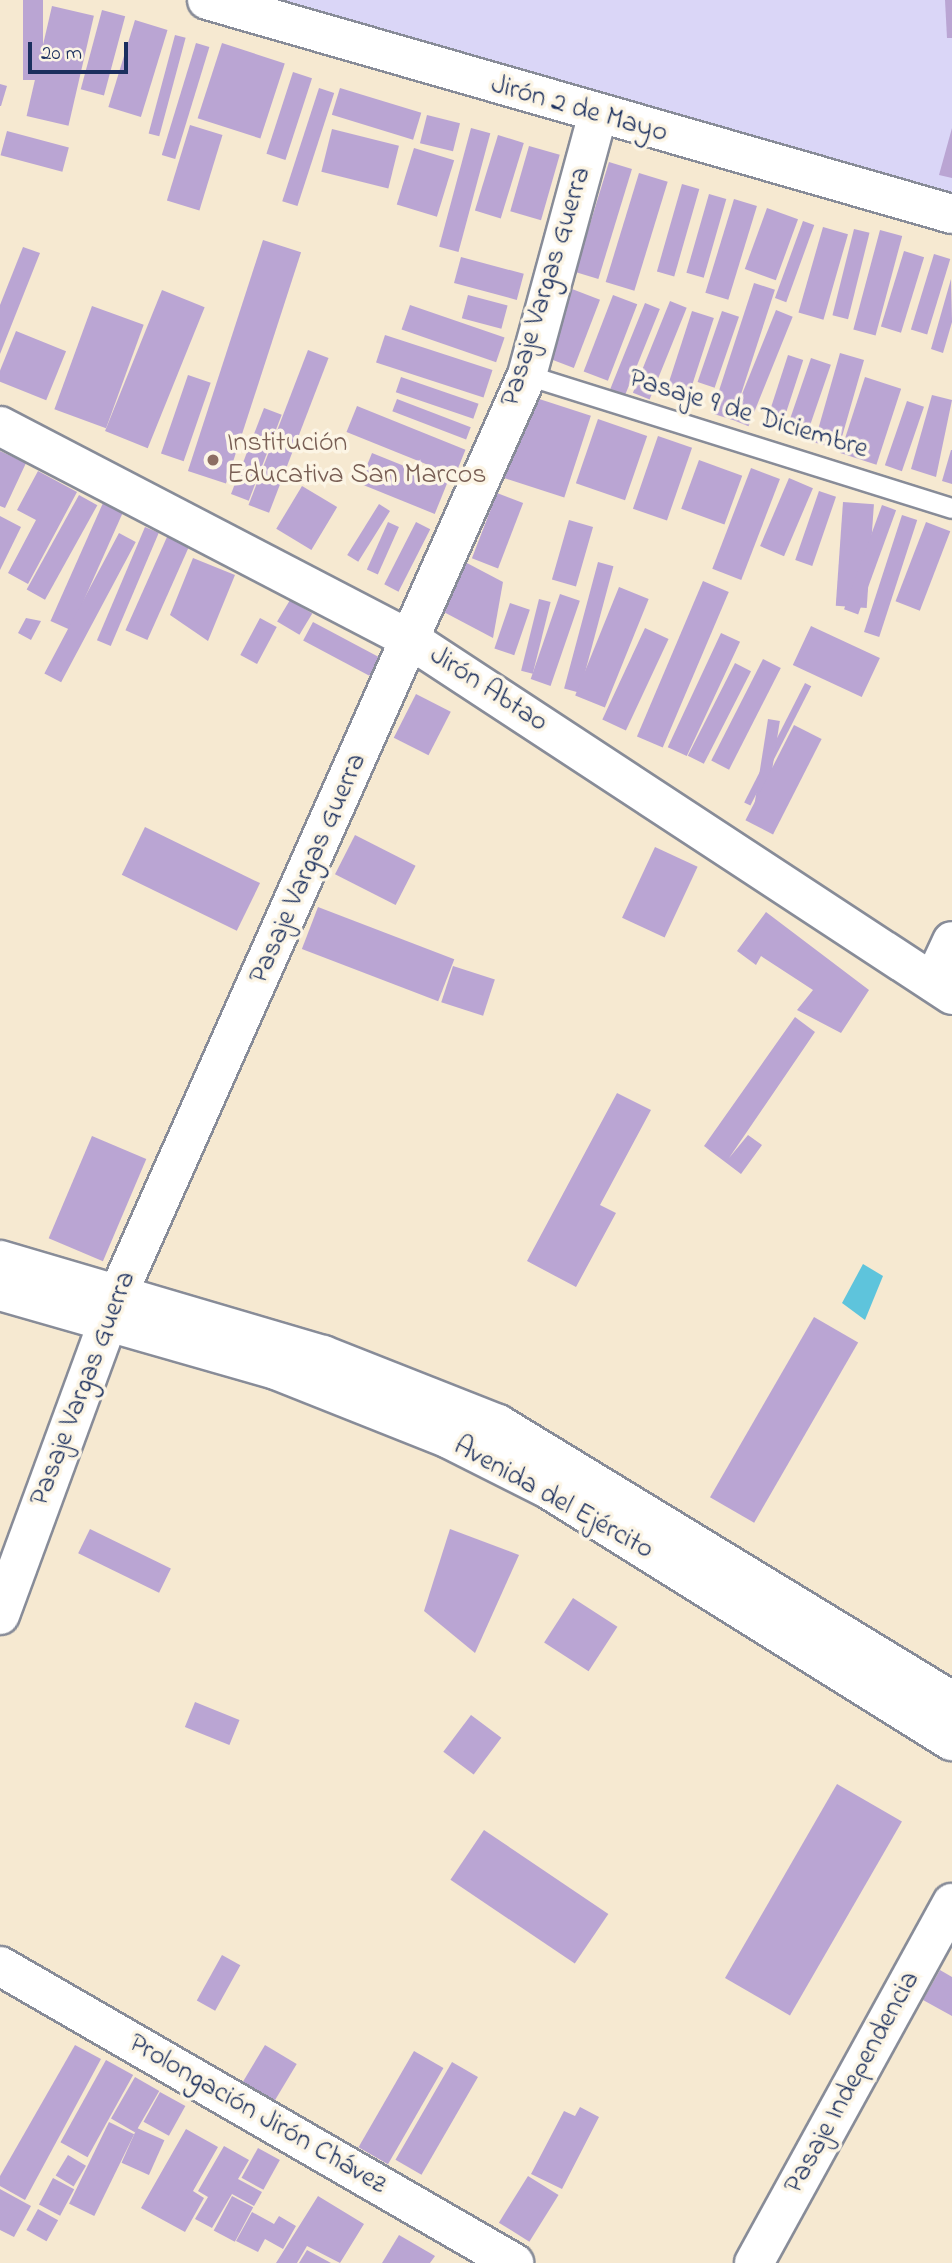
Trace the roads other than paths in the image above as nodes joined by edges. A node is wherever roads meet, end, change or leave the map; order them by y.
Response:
1 (207, 0) edge
2 (597, 117) junction
3 (952, 214) edge
4 (527, 375) junction
5 (0, 426) edge
6 (952, 508) edge
7 (411, 640) junction
8 (952, 941) edge
9 (942, 988) edge
10 (0, 1260) edge
11 (0, 1291) edge
12 (113, 1308) junction
13 (0, 1615) edge
14 (952, 1701) edge
15 (952, 1741) edge
16 (952, 1903) edge
17 (0, 1966) edge
18 (488, 2257) edge
19 (754, 2263) edge

1 - 2 street, Jirón 2 de Mayo
2 - 3 street, Jirón 2 de Mayo
2 - 4 street, Pasaje Vargas Guerra
4 - 6 lane, Pasaje 9 de Diciembre
4 - 7 street, Pasaje Vargas Guerra
5 - 7 street, Jirón Abtao
7 - 9 street, Jirón Abtao
7 - 12 street, Pasaje Vargas Guerra
8 - 9 street
10 - 12 street, Avenida del Ejército
11 - 12 street, Avenida del Ejército
12 - 13 street, Pasaje Vargas Guerra
12 - 14 street, Avenida del Ejército
12 - 15 street, Avenida del Ejército
16 - 19 street, Pasaje Independencia
17 - 18 street, Prolongación Jirón Chávez

